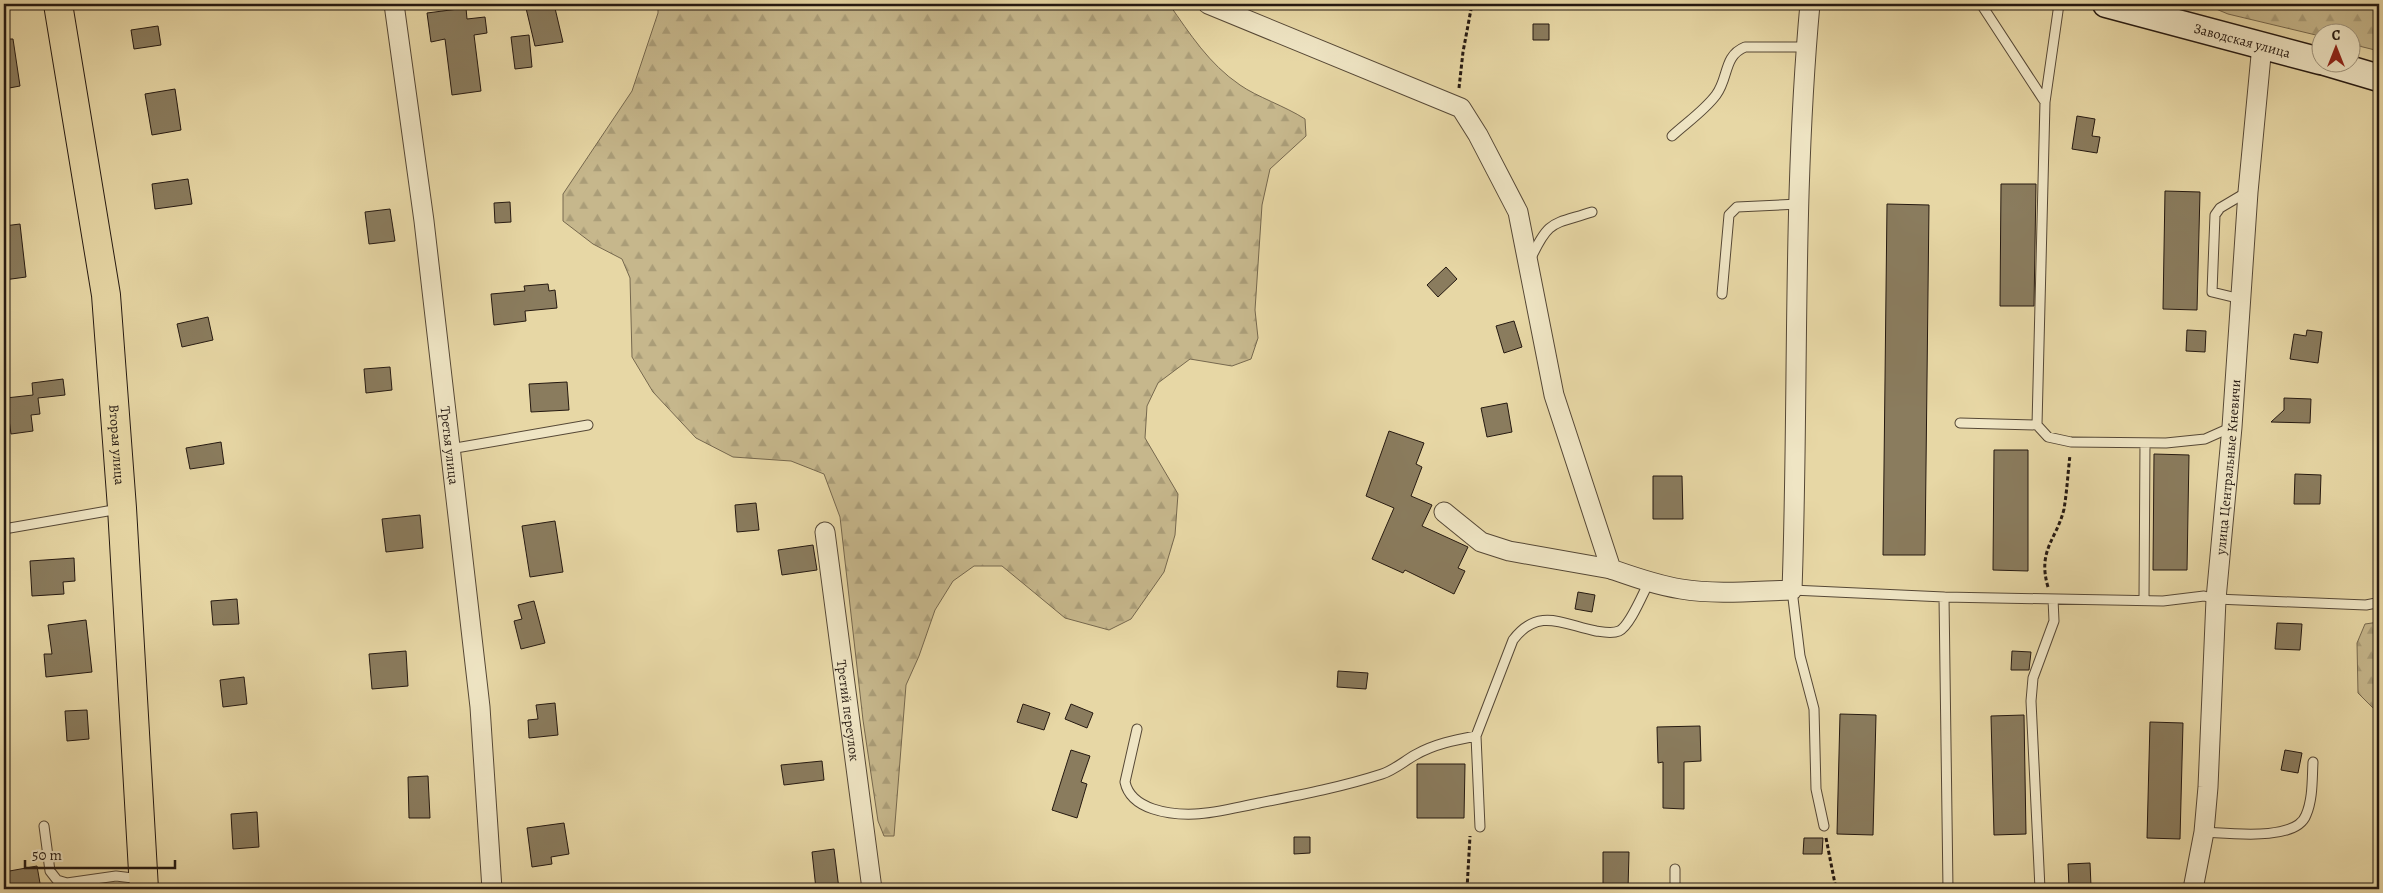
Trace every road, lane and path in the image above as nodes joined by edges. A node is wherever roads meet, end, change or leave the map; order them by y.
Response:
1 (58, 4) edge
2 (394, 4) edge
3 (1208, 4) edge
4 (1472, 4) edge
5 (1810, 4) edge
6 (1981, 4) edge
7 (2059, 4) edge
8 (2106, 4) edge
9 (2262, 45) junction
10 (1806, 47) junction
11 (2310, 58) edge
12 (2359, 72) edge
13 (2379, 78) edge
14 (2045, 102) junction
15 (1461, 108) junction
16 (1672, 136) dead end
17 (2248, 192) junction
18 (1799, 204) junction
19 (1592, 212) dead end
20 (1528, 262) junction
21 (1722, 294) dead end
22 (2242, 299) junction
23 (1960, 423) dead end
24 (588, 425) dead end
25 (2037, 425) junction
26 (2232, 427) junction
27 (2071, 442) junction
28 (2145, 443) junction
29 (449, 448) junction
30 (122, 508) junction
31 (1444, 512) dead end
32 (4, 529) edge
33 (825, 532) dead end
34 (1610, 569) junction
35 (1649, 582) junction
36 (1792, 590) junction
37 (1944, 597) junction
38 (2053, 599) junction
39 (2216, 599) junction
40 (2144, 600) junction
41 (2379, 600) edge
42 (1137, 729) dead end
43 (1476, 736) junction
44 (2313, 762) dead end
45 (44, 826) dead end
46 (1824, 826) joint
47 (1480, 827) joint
48 (2204, 832) junction
49 (1675, 870) dead end
50 (144, 884) edge
51 (492, 889) edge
52 (872, 889) edge
53 (1467, 889) edge
54 (1676, 889) edge
55 (1836, 889) edge
56 (1948, 889) edge
57 (2040, 889) edge
58 (2193, 889) edge

1 - 30 main road, Вторая улица
2 - 29 street, Третья улица
3 - 15 street
4 - 15 path
5 - 10 street
6 - 14 lane
7 - 14 lane
8 - 9 street, Заводская улица
9 - 11 street, Заводская улица
9 - 17 street, улица Центральные Кневичи
10 - 16 lane
10 - 18 street
12 - 13 street
14 - 25 lane
15 - 20 street
17 - 22 street, улица Центральные Кневичи
17 - 22 lane
18 - 21 lane
18 - 36 street
19 - 20 lane
20 - 34 street
22 - 26 street, улица Центральные Кневичи
23 - 25 lane
24 - 29 lane
25 - 27 lane
26 - 28 lane
26 - 39 street, улица Центральные Кневичи
27 - 28 lane
27 - 38 path
28 - 40 lane
29 - 51 street, Третья улица
30 - 32 lane
30 - 50 main road, Вторая улица
31 - 34 street
33 - 52 street, Третий переулок
34 - 35 street
35 - 36 street
35 - 43 lane
36 - 37 lane
36 - 46 lane
37 - 38 lane
37 - 56 lane
38 - 40 lane
38 - 57 lane
39 - 40 lane
39 - 41 lane
39 - 48 street, улица Центральные Кневичи
42 - 43 lane
43 - 47 lane
44 - 48 lane
45 - 50 lane
46 - 55 path
47 - 53 path
48 - 58 street, улица Центральные Кневичи
49 - 54 lane

